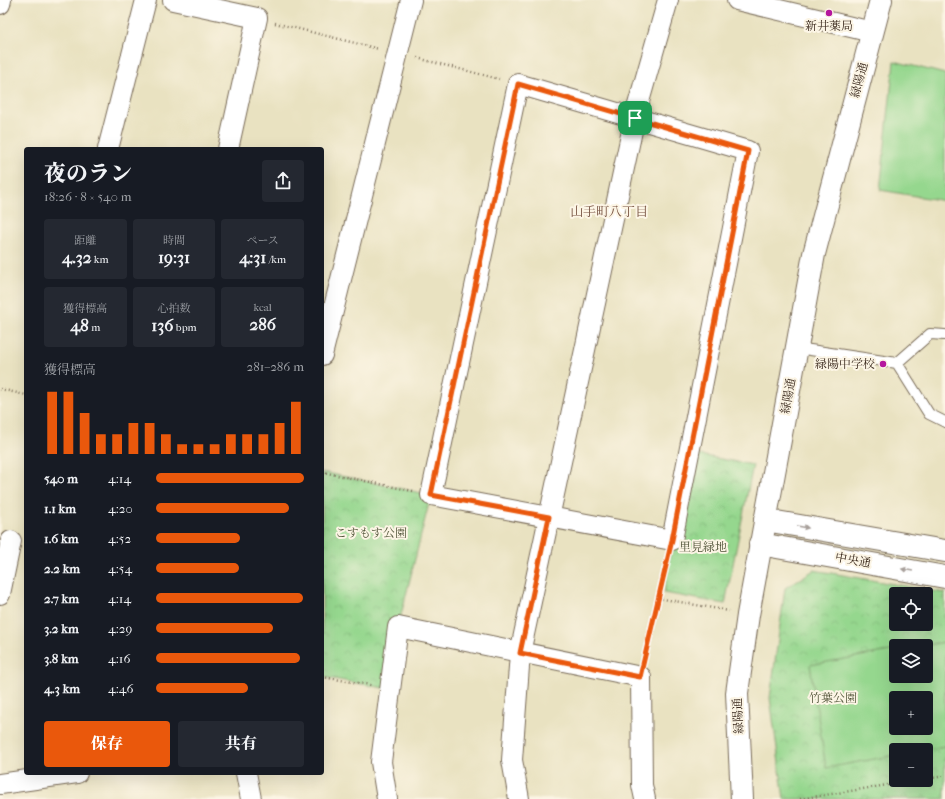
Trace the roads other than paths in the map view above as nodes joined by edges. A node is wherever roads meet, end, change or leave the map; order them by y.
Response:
1 (1, 0) edge
2 (146, 0) edge
3 (173, 0) edge
4 (411, 0) edge
5 (668, 0) edge
6 (737, 0) edge
7 (881, 0) edge
8 (0, 4) edge
9 (777, 5) edge
10 (872, 32) junction
11 (635, 118) junction
12 (109, 147) edge
13 (228, 147) edge
14 (945, 336) edge
15 (324, 347) edge
16 (796, 348) junction
17 (897, 363) junction
18 (945, 422) edge
19 (549, 517) junction
20 (765, 520) junction
21 (12, 541) edge
22 (760, 544) junction
23 (945, 551) edge
24 (945, 577) edge
25 (0, 594) edge
26 (520, 653) junction
27 (64, 775) edge
28 (246, 775) edge
29 (0, 784) edge
30 (251, 799) edge
31 (387, 799) edge
32 (519, 799) edge
33 (645, 799) edge
34 (742, 799) edge

1 - 8 street
2 - 12 street
3 - 13 street
4 - 15 street
5 - 11 street
6 - 9 street
7 - 10 street, 緑陽通
9 - 10 street
10 - 16 street, 緑陽通
11 - 19 street
11 - 19 street
11 - 19 street
14 - 17 lane
16 - 17 lane
16 - 20 street, 緑陽通
17 - 18 lane
19 - 26 street
20 - 22 street, 緑陽通
20 -> 23 street, 中央通
21 - 25 street
24 -> 22 street, 中央通
22 - 34 street, 緑陽通
26 - 31 street
26 - 32 street
26 - 33 street
27 - 29 street
28 - 30 street

